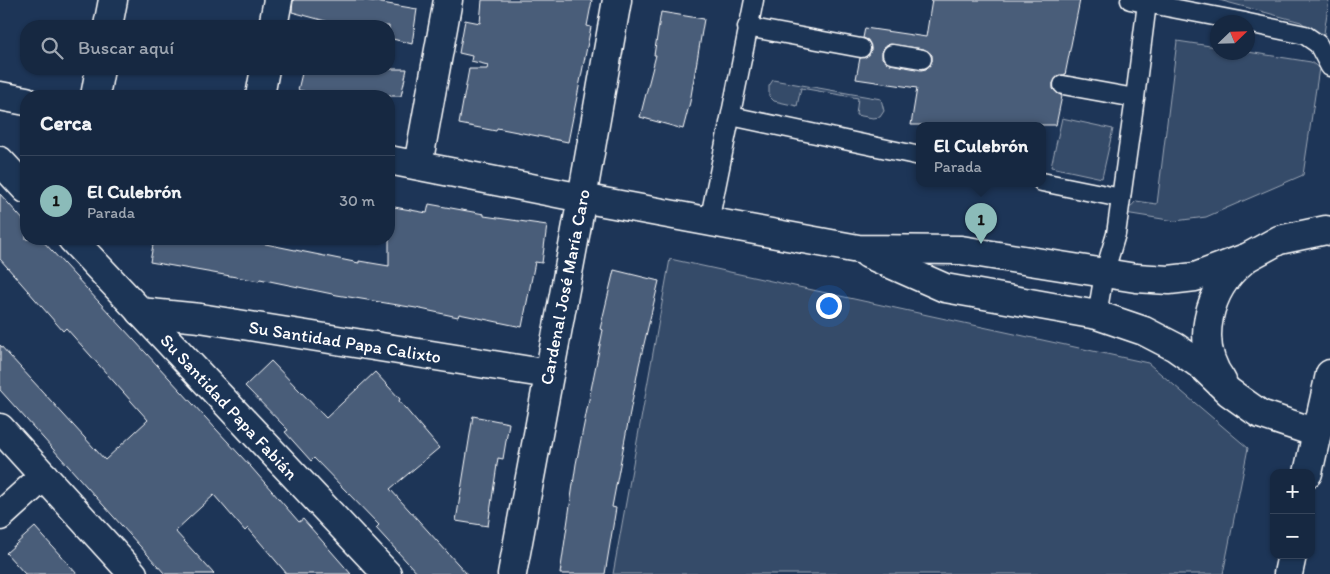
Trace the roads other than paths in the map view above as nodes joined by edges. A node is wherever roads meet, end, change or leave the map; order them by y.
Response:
1 (113, 0) edge
2 (278, 0) edge
3 (448, 0) edge
4 (617, 0) edge
5 (754, 0) edge
6 (1138, 2) edge
7 (1210, 16) edge
8 (109, 20) edge
9 (274, 20) edge
10 (1255, 25) edge
11 (747, 27) junction
12 (861, 48) dead end
13 (892, 54) dead end
14 (922, 59) dead end
15 (1330, 67) edge
16 (99, 75) edge
17 (264, 75) edge
18 (1064, 85) dead end
19 (97, 90) edge
20 (261, 90) edge
21 (1136, 98) junction
22 (731, 116) junction
23 (916, 155) edge
24 (0, 161) edge
25 (395, 161) edge
26 (418, 165) junction
27 (20, 183) edge
28 (1046, 183) edge
29 (582, 198) junction
30 (1121, 198) junction
31 (709, 222) junction
32 (1330, 231) edge
33 (78, 245) edge
34 (858, 249) junction
35 (1248, 257) junction
36 (1104, 274) junction
37 (140, 312) junction
38 (1096, 315) junction
39 (549, 374) junction
40 (1330, 374) edge
41 (1229, 392) junction
42 (0, 428) edge
43 (1323, 435) edge
44 (1310, 469) edge
45 (44, 476) junction
46 (0, 516) edge
47 (1291, 559) edge
48 (133, 574) edge
49 (387, 574) edge
50 (512, 574) edge
51 (1288, 574) edge

1 - 8 main road
2 - 9 main road
3 - 26 main road
4 - 29 main road, Cardenal José María Caro
5 - 11 lane
6 - 7 lane
6 - 21 lane
10 - 15 lane
11 - 12 lane
11 - 22 lane
13 - 14 lane
16 - 19 main road
17 - 20 main road
18 - 21 lane
21 - 30 lane
22 - 23 lane
22 - 31 lane
24 - 27 main road
25 - 26 main road
26 - 29 main road
28 - 30 lane
29 - 31 main road
29 - 39 main road, Cardenal José María Caro
30 - 36 lane
31 - 34 main road
32 - 35 main road
33 - 37 main road, Su Santidad Papa Fabián
34 - 36 main road
34 - 38 main road
35 - 36 main road
35 - 41 main road
36 - 38 lane
37 - 39 main road, Su Santidad Papa Calixto
37 - 49 main road, Su Santidad Papa Fabián
38 - 41 main road
39 - 50 main road, Cardenal José María Caro
40 - 43 main road
41 - 43 main road
42 - 45 main road
43 - 44 main road
45 - 46 main road
45 - 48 main road
47 - 51 main road

